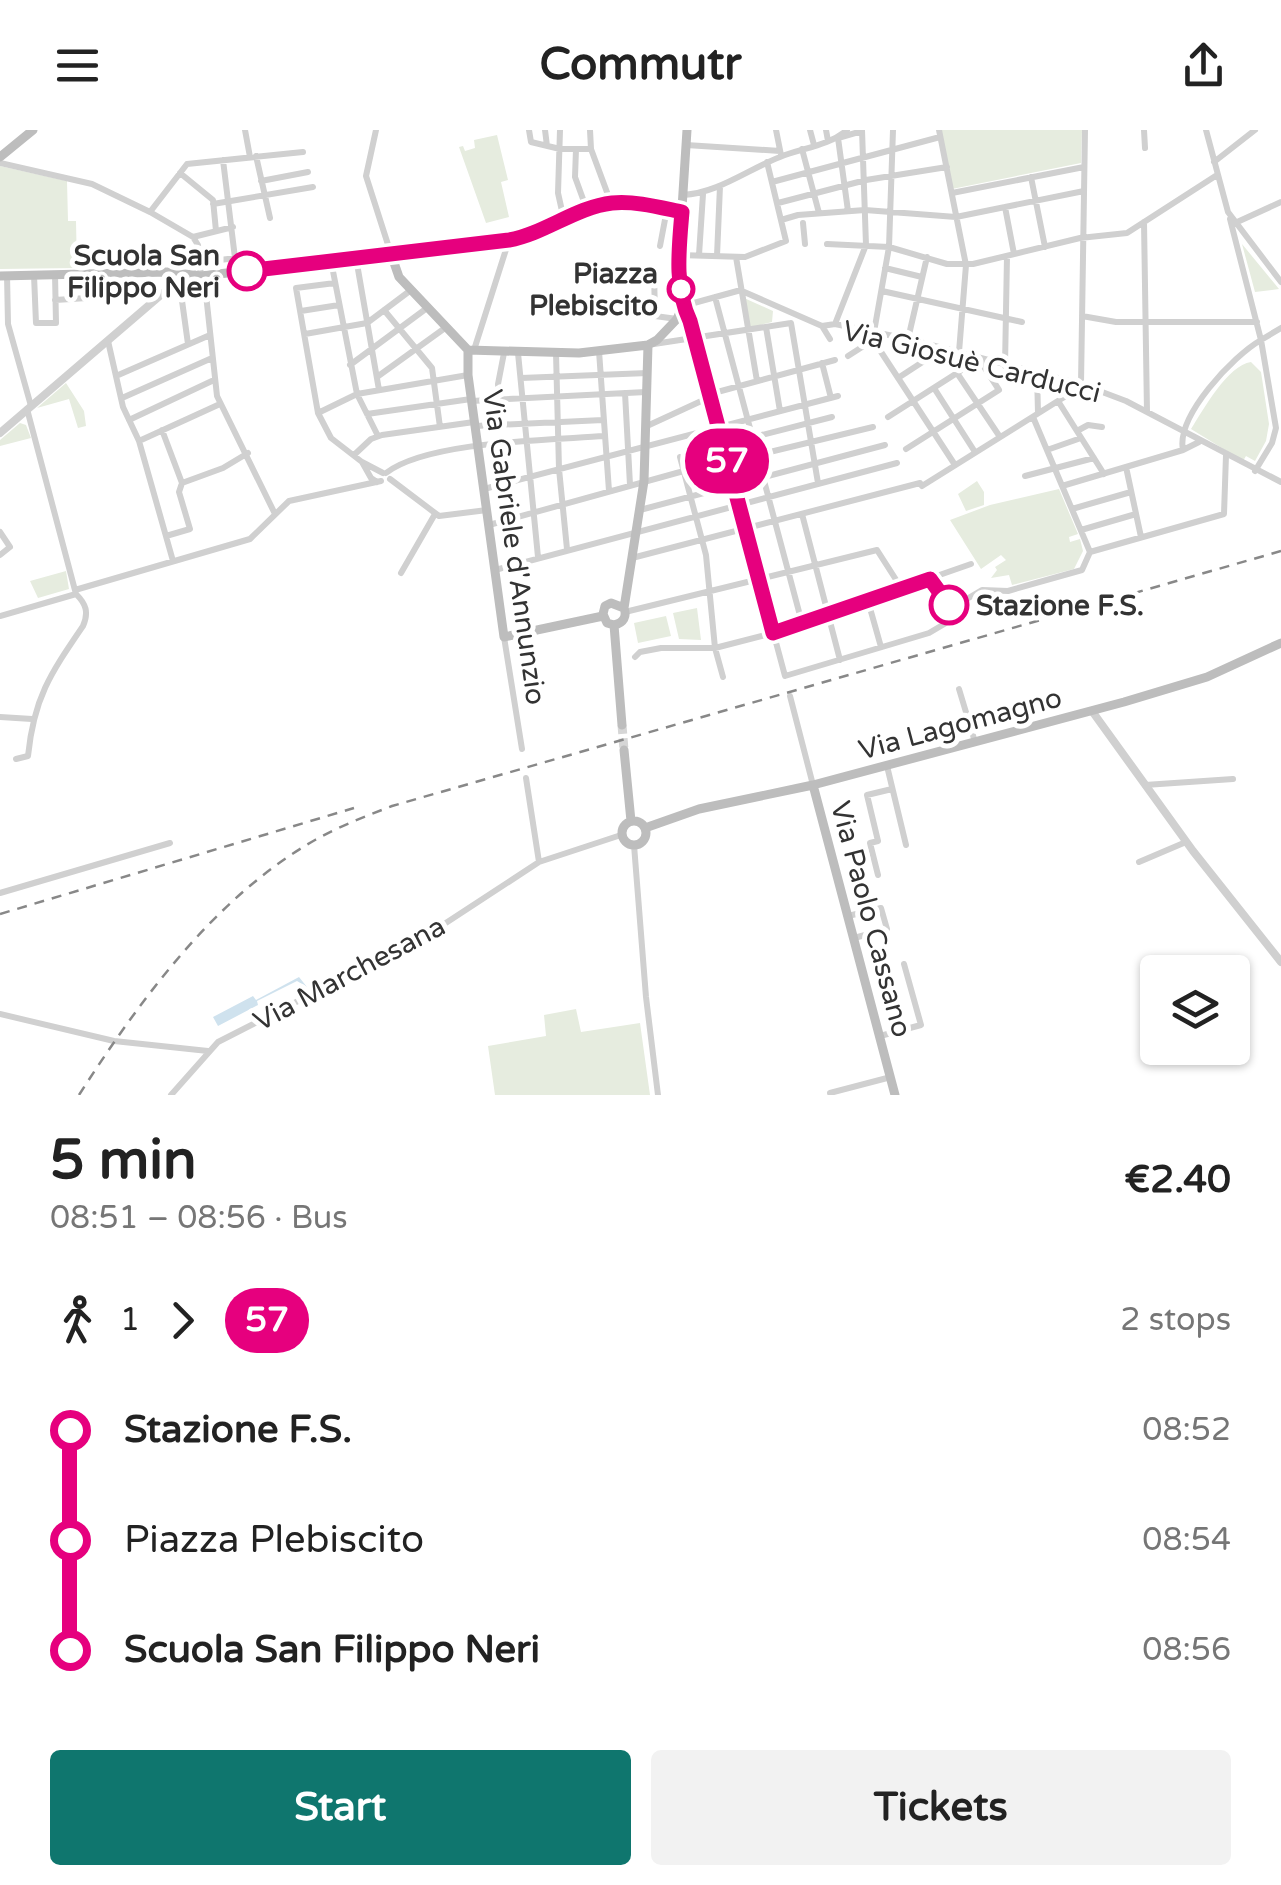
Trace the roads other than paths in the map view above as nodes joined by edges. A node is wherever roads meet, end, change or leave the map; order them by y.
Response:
1 (33, 130) edge
2 (245, 130) edge
3 (376, 130) edge
4 (530, 130) edge
5 (545, 130) edge
6 (560, 130) edge
7 (590, 130) edge
8 (687, 130) edge
9 (776, 130) edge
10 (810, 130) edge
11 (826, 130) edge
12 (847, 130) edge
13 (863, 130) edge
14 (893, 130) edge
15 (1085, 130) edge
16 (1144, 130) edge
17 (1206, 130) edge
18 (1255, 130) edge
19 (940, 134) edge
20 (838, 138) junction
21 (828, 141) junction
22 (686, 144) junction
23 (7, 146) edge
24 (547, 146) junction
25 (814, 146) junction
26 (1145, 148) dead end
27 (560, 149) junction
28 (576, 149) junction
29 (591, 149) junction
30 (802, 149) junction
31 (892, 150) junction
32 (303, 152) dead end
33 (781, 153) junction
34 (253, 157) junction
35 (863, 158) junction
36 (0, 160) edge
37 (223, 160) junction
38 (767, 162) junction
39 (1214, 162) junction
40 (842, 164) junction
41 (16, 166) junction
42 (1084, 166) junction
43 (946, 168) junction
44 (308, 172) dead end
45 (808, 172) junction
46 (180, 173) junction
47 (1216, 175) junction
48 (892, 176) junction
49 (1030, 177) junction
50 (864, 180) junction
51 (261, 181) junction
52 (772, 182) junction
53 (720, 186) junction
54 (844, 186) junction
55 (313, 188) dead end
56 (1084, 191) junction
57 (703, 194) junction
58 (814, 194) junction
59 (952, 194) junction
60 (264, 195) junction
61 (683, 196) junction
62 (1036, 200) junction
63 (229, 201) junction
64 (1281, 202) edge
65 (611, 203) junction
66 (778, 203) junction
67 (213, 204) junction
68 (1004, 206) junction
69 (667, 209) junction
70 (587, 210) junction
71 (865, 210) junction
72 (848, 211) junction
73 (150, 212) junction
74 (682, 212) junction
75 (1228, 212) junction
76 (819, 213) junction
77 (890, 213) junction
78 (956, 216) junction
79 (270, 218) dead end
80 (564, 220) junction
81 (781, 220) junction
82 (1144, 222) junction
83 (804, 223) dead end
84 (1235, 223) junction
85 (232, 227) junction
86 (216, 231) junction
87 (193, 237) junction
88 (1084, 239) junction
89 (509, 240) junction
90 (805, 244) dead end
91 (827, 244) dead end
92 (866, 245) junction
93 (660, 246) dead end
94 (1045, 246) junction
95 (889, 247) junction
96 (391, 254) junction
97 (679, 255) junction
98 (699, 255) junction
99 (1011, 255) junction
100 (356, 256) junction
101 (716, 256) junction
102 (736, 257) junction
103 (235, 258) junction
104 (926, 258) junction
105 (331, 260) junction
106 (201, 262) junction
107 (966, 264) junction
108 (885, 268) junction
109 (258, 270) junction
110 (654, 272) dead end
111 (55, 274) junction
112 (4, 275) edge
113 (34, 275) junction
114 (191, 276) junction
115 (922, 277) junction
116 (1281, 282) edge
117 (335, 283) junction
118 (411, 290) junction
119 (741, 290) junction
120 (881, 291) junction
121 (715, 296) junction
122 (87, 298) dead end
123 (917, 298) junction
124 (56, 300) junction
125 (339, 305) junction
126 (683, 306) junction
127 (428, 308) junction
128 (962, 308) junction
129 (384, 310) junction
130 (301, 312) junction
131 (796, 313) junction
132 (1082, 316) junction
133 (676, 319) junction
134 (1006, 319) junction
135 (1022, 322) dead end
136 (1146, 322) junction
137 (1257, 322) junction
138 (367, 323) junction
139 (791, 323) junction
140 (834, 324) junction
141 (766, 326) junction
142 (822, 326) junction
143 (343, 328) junction
144 (445, 328) junction
145 (1281, 328) edge
146 (400, 329) junction
147 (748, 330) junction
148 (725, 333) junction
149 (210, 334) junction
150 (305, 334) junction
151 (871, 334) junction
152 (694, 337) junction
153 (830, 339) dead end
154 (908, 339) junction
155 (108, 340) junction
156 (1261, 340) junction
157 (188, 344) junction
158 (648, 345) junction
159 (372, 349) junction
160 (416, 349) junction
161 (942, 349) junction
162 (471, 350) junction
163 (599, 351) junction
164 (958, 352) junction
165 (556, 353) junction
166 (504, 354) junction
167 (518, 354) junction
168 (848, 356) dead end
169 (212, 358) junction
170 (979, 359) junction
171 (835, 360) dead end
172 (822, 364) junction
173 (350, 365) junction
174 (1006, 366) junction
175 (1281, 367) edge
176 (799, 370) junction
177 (1268, 370) junction
178 (648, 373) junction
179 (958, 373) junction
180 (1037, 373) junction
181 (601, 375) junction
182 (116, 376) junction
183 (468, 376) junction
184 (774, 376) junction
185 (376, 377) junction
186 (557, 377) junction
187 (521, 378) junction
188 (898, 378) junction
189 (215, 380) junction
190 (434, 381) junction
191 (757, 381) junction
192 (1081, 384) junction
193 (739, 386) junction
194 (934, 388) junction
195 (379, 390) junction
196 (647, 392) junction
197 (625, 393) junction
198 (357, 394) junction
199 (602, 394) junction
200 (557, 396) junction
201 (710, 396) junction
202 (121, 398) junction
203 (523, 398) junction
204 (471, 400) junction
205 (499, 400) junction
206 (913, 401) junction
207 (1058, 401) junction
208 (977, 403) junction
209 (220, 404) junction
210 (437, 404) junction
211 (805, 404) junction
212 (29, 408) junction
213 (780, 410) junction
214 (318, 413) junction
215 (1147, 413) junction
216 (368, 414) junction
217 (1036, 415) junction
218 (832, 416) dead end
219 (888, 417) dead end
220 (954, 418) junction
221 (1279, 418) edge
222 (748, 419) junction
223 (129, 420) junction
224 (604, 420) junction
225 (558, 422) junction
226 (808, 423) junction
227 (475, 424) junction
228 (525, 424) junction
229 (440, 426) junction
230 (647, 426) junction
231 (718, 427) junction
232 (874, 427) dead end
233 (1102, 428) dead end
234 (162, 430) junction
235 (933, 431) junction
236 (1183, 432) junction
237 (0, 433) edge
238 (1080, 434) junction
239 (378, 436) junction
240 (604, 436) junction
241 (753, 437) junction
242 (1000, 437) junction
243 (558, 440) junction
244 (139, 441) junction
245 (527, 442) junction
246 (811, 442) junction
247 (1200, 442) junction
248 (647, 444) junction
249 (478, 445) junction
250 (723, 445) junction
251 (885, 445) dead end
252 (906, 449) dead end
253 (628, 450) junction
254 (1047, 450) junction
255 (1183, 450) junction
256 (248, 452) junction
257 (976, 452) junction
258 (354, 455) junction
259 (757, 455) junction
260 (1226, 455) junction
261 (606, 456) junction
262 (680, 457) dead end
263 (1094, 458) junction
264 (727, 459) junction
265 (897, 462) dead end
266 (815, 464) junction
267 (955, 465) junction
268 (1126, 467) junction
269 (559, 468) junction
270 (1055, 468) junction
271 (684, 470) junction
272 (1255, 470) junction
273 (1104, 474) junction
274 (530, 476) junction
275 (1024, 476) dead end
276 (383, 478) junction
277 (764, 478) junction
278 (644, 480) junction
279 (1281, 482) edge
280 (182, 483) junction
281 (818, 483) junction
282 (630, 485) junction
283 (734, 486) junction
284 (1062, 486) junction
285 (484, 490) junction
286 (609, 491) junction
287 (1131, 492) junction
288 (691, 497) junction
289 (768, 497) junction
290 (562, 504) junction
291 (739, 504) junction
292 (1072, 509) junction
293 (487, 510) junction
294 (640, 510) junction
295 (534, 512) junction
296 (276, 514) junction
297 (435, 514) junction
298 (802, 514) junction
299 (1136, 514) junction
300 (696, 515) junction
301 (775, 520) junction
302 (488, 524) junction
303 (745, 528) junction
304 (637, 530) junction
305 (1080, 530) junction
306 (0, 532) edge
307 (166, 536) junction
308 (1141, 537) junction
309 (702, 539) junction
310 (567, 550) junction
311 (1090, 552) junction
312 (0, 555) edge
313 (538, 558) junction
314 (632, 558) junction
315 (173, 562) junction
316 (971, 564) dead end
317 (816, 566) junction
318 (495, 570) junction
319 (401, 572) dead end
320 (789, 574) junction
321 (930, 579) junction
322 (759, 581) junction
323 (902, 589) junction
324 (76, 592) junction
325 (710, 592) junction
326 (868, 600) junction
327 (955, 606) junction
328 (624, 610) junction
329 (828, 614) junction
330 (0, 616) edge
331 (603, 616) junction
332 (802, 623) junction
333 (614, 625) junction
334 (773, 633) junction
335 (504, 637) junction
336 (1281, 643) edge
337 (881, 647) junction
338 (715, 648) junction
339 (635, 657) dead end
340 (840, 660) junction
341 (723, 678) dead end
342 (960, 689) dead end
343 (790, 696) dead end
344 (1092, 711) junction
345 (0, 717) edge
346 (32, 719) junction
347 (622, 725) tunnel mouth
348 (975, 743) junction
349 (522, 749) dead end
350 (624, 750) tunnel mouth
351 (16, 758) dead end
352 (887, 766) junction
353 (526, 778) dead end
354 (1233, 779) dead end
355 (1145, 784) junction
356 (813, 785) junction
357 (892, 788) junction
358 (631, 821) junction
359 (646, 828) junction
360 (622, 834) junction
361 (1186, 842) junction
362 (170, 843) dead end
363 (634, 845) junction
364 (906, 846) dead end
365 (539, 862) junction
366 (1139, 862) dead end
367 (878, 876) dead end
368 (0, 893) edge
369 (848, 916) junction
370 (854, 938) junction
371 (1281, 962) edge
372 (904, 964) dead end
373 (0, 1014) edge
374 (880, 1036) junction
375 (208, 1051) junction
376 (890, 1076) junction
377 (830, 1093) edge
378 (171, 1095) edge
379 (658, 1095) edge
380 (896, 1095) edge

1 - 23 main road
2 - 34 street
3 - 96 street
4 - 24 street
5 - 24 street
6 - 27 street
7 - 29 street
8 - 22 main road
9 - 33 street
10 - 25 street
11 - 21 street
12 - 20 street
13 - 20 street
13 - 35 street
14 - 31 street
15 - 42 street
16 - 26 street
17 - 39 street
18 - 39 street
19 - 31 street
19 - 43 street
20 - 21 street
20 - 40 street
21 - 25 street
22 - 33 street
22 - 61 main road
23 - 36 main road
23 - 41 street
24 - 27 street
25 - 30 street
27 - 28 street
27 - 80 street
28 - 29 street
28 - 70 street
29 - 65 street
30 - 33 street
30 - 45 street
31 - 35 street
31 - 48 street
32 - 34 street
33 - 38 street
34 - 37 street
34 - 51 street
35 - 40 street
35 - 50 street
36 - 41 street
37 - 46 street
37 - 63 street
38 - 52 street
38 - 53 street
39 - 47 street
40 - 45 street
40 - 54 street
41 - 73 street
42 - 49 street
42 - 56 street
43 - 48 street
43 - 59 street
44 - 51 street
45 - 52 street
45 - 58 street
46 - 67 street
46 - 73 street
47 - 75 street
47 - 82 street
48 - 50 street
48 - 77 street
49 - 59 street
49 - 62 street
50 - 54 street
50 - 71 street
51 - 60 street
52 - 66 street
53 - 57 street
53 - 101 street
54 - 58 street
54 - 72 street
55 - 60 street
56 - 62 street
56 - 88 street
57 - 61 street
57 - 98 street
58 - 66 street
58 - 76 street
59 - 78 street
60 - 63 street
60 - 79 street
61 - 74 main road
62 - 68 street
62 - 94 street
63 - 67 street
63 - 85 street
64 - 84 street
65 - 69 street
65 - 70 street
66 - 81 street
67 - 86 street
68 - 78 street
68 - 99 street
69 - 74 street
69 - 93 street
70 - 80 street
71 - 72 street
71 - 77 street
71 - 92 street
72 - 76 street
73 - 87 street
74 - 97 main road
75 - 84 street
75 - 137 street
76 - 81 street
77 - 78 street
77 - 95 street
78 - 107 street
80 - 89 street
81 - 102 street
82 - 88 street
82 - 136 street
83 - 90 street
84 - 116 street
85 - 86 street
85 - 103 street
86 - 87 street
87 - 106 street
88 - 94 street
88 - 132 street
89 - 96 street
89 - 162 street
91 - 92 street
92 - 95 street
92 - 140 street
94 - 99 street
95 - 104 street
95 - 108 street
96 - 100 main road
96 - 118 main road
97 - 98 street
97 - 126 main road
98 - 101 street
99 - 107 street
99 - 134 street
100 - 105 main road
100 - 138 street
101 - 102 street
102 - 119 street
103 - 106 street
103 - 109 street
104 - 107 street
104 - 115 street
105 - 109 main road
105 - 117 street
106 - 114 street
107 - 128 street
108 - 115 street
108 - 120 street
109 - 114 main road
110 - 133 street
111 - 113 main road
111 - 114 main road
111 - 124 street
112 - 113 main road
112 - 212 street
113 - 124 street
114 - 149 street
114 - 155 street
114 - 157 street
115 - 123 street
117 - 125 street
117 - 130 street
118 - 127 main road
118 - 129 street
119 - 121 street
119 - 131 street
119 - 147 street
120 - 123 street
120 - 151 street
121 - 126 street
121 - 148 street
122 - 124 street
123 - 128 street
123 - 154 street
125 - 130 street
125 - 143 street
126 - 133 main road
126 - 152 street
127 - 144 main road
127 - 146 street
128 - 134 street
128 - 164 street
129 - 138 street
129 - 146 street
130 - 150 street
131 - 139 street
131 - 142 street
132 - 136 street
132 - 192 street
133 - 158 main road
134 - 135 street
134 - 174 street
136 - 137 street
136 - 215 street
137 - 156 street
138 - 143 street
138 - 159 street
139 - 141 street
139 - 176 street
140 - 142 street, Via Giosuè Carducci
140 - 151 street, Via Giosuè Carducci
141 - 147 street
141 - 184 street
142 - 153 street
143 - 150 street
143 - 173 street
144 - 160 street
144 - 162 main road
145 - 156 street
146 - 159 street
146 - 160 street
147 - 148 street
147 - 191 street
148 - 152 street
148 - 193 street
149 - 157 street
149 - 169 street
150 - 214 street
151 - 154 street, Via Giosuè Carducci
151 - 168 street
151 - 188 street
152 - 158 street
152 - 201 street
154 - 161 street, Via Giosuè Carducci
155 - 182 street
155 - 212 street
156 - 177 street
156 - 236 street
157 - 182 street
158 - 163 main road
158 - 178 main road
159 - 173 street
159 - 185 street
160 - 185 street
160 - 190 street
161 - 164 street, Via Giosuè Carducci
161 - 188 street
162 - 166 main road
162 - 183 main road, Via Gabriele d'Annunzio
163 - 165 main road
163 - 181 street
164 - 170 street, Via Giosuè Carducci
165 - 167 main road
165 - 186 street
166 - 167 main road
166 - 205 street
167 - 187 street
169 - 189 street
169 - 202 street
170 - 174 street, Via Giosuè Carducci
170 - 179 street
170 - 208 street
171 - 172 street
172 - 176 street
172 - 211 street
173 - 198 street
174 - 180 street, Via Giosuè Carducci
175 - 177 street
176 - 184 street
176 - 211 street
177 - 221 street
178 - 181 street
178 - 196 main road
179 - 194 street
179 - 208 street
180 - 192 street, Via Giosuè Carducci
180 - 217 street
181 - 186 street
181 - 199 street
182 - 202 street
183 - 190 street
183 - 204 main road, Via Gabriele d'Annunzio
184 - 191 street
184 - 213 street
185 - 195 street
186 - 187 street
186 - 200 street
187 - 203 street
188 - 206 street
189 - 209 street
189 - 223 street
190 - 195 street
190 - 210 street
191 - 193 street
192 - 207 street
192 - 215 street, Via Giosuè Carducci
193 - 201 street
193 - 222 street
194 - 206 street
194 - 220 street
195 - 198 street
196 - 197 street
196 - 230 main road
197 - 199 street
197 - 253 street
198 - 214 street
198 - 216 street
199 - 200 street
199 - 224 street
200 - 203 street
200 - 225 street
201 - 230 street
201 - 231 street
202 - 223 street
203 - 205 street
203 - 228 street
204 - 205 street
204 - 210 street
204 - 227 main road, Via Gabriele d'Annunzio
206 - 219 street
206 - 235 street
207 - 217 street
207 - 238 street
208 - 220 street
208 - 242 street
209 - 234 street
209 - 256 street
210 - 216 street
210 - 229 street
211 - 213 street
211 - 226 street
212 - 237 street
212 - 324 street
213 - 222 street
214 - 258 street
215 - 236 street, Via Giosuè Carducci
216 - 239 street
217 - 242 street
217 - 254 street
218 - 226 street
220 - 235 street
220 - 257 street
221 - 272 street
222 - 231 street
222 - 241 street
223 - 244 street
224 - 225 street
224 - 240 street
225 - 228 street
225 - 243 street
226 - 241 street
226 - 246 street
227 - 228 street
227 - 229 street
227 - 249 main road, Via Gabriele d'Annunzio
228 - 245 street
229 - 239 street
230 - 248 main road
231 - 248 street
231 - 250 street
232 - 246 street
233 - 238 street
234 - 244 street
234 - 280 street
235 - 252 street
235 - 267 street
236 - 247 street, Via Giosuè Carducci
236 - 255 street
238 - 254 street
238 - 263 street
239 - 258 street
240 - 243 street
240 - 261 street
241 - 250 street
241 - 259 street
242 - 257 street
243 - 245 street
243 - 269 street
244 - 307 street
245 - 249 street
245 - 274 street
246 - 259 street
246 - 266 street
247 - 255 street
247 - 260 street, Via Giosuè Carducci
248 - 253 street
248 - 278 main road
249 - 276 street
249 - 285 main road, Via Gabriele d'Annunzio
250 - 264 street
251 - 266 street
253 - 261 street
253 - 282 street
254 - 270 street
255 - 268 street
256 - 280 street
256 - 296 street
257 - 267 street
258 - 276 street
259 - 277 street
260 - 272 street, Via Giosuè Carducci
260 - 308 street
261 - 269 street
261 - 286 street
262 - 271 street
263 - 270 street
263 - 273 street
264 - 271 street
264 - 283 street
265 - 281 street
266 - 277 street
266 - 281 street
267 - 298 street
268 - 273 street
268 - 287 street
269 - 274 street
269 - 290 street
270 - 275 street
270 - 284 street
271 - 278 street
271 - 288 street
272 - 279 street, Via Giosuè Carducci
273 - 284 street
274 - 285 street
274 - 295 street
276 - 296 street
276 - 297 street
277 - 283 street
277 - 289 street
278 - 282 street
278 - 294 main road
280 - 307 street
281 - 289 street
282 - 286 street
283 - 288 street
283 - 291 street
284 - 292 street
285 - 293 main road, Via Gabriele d'Annunzio
286 - 290 street
287 - 292 street
287 - 299 street
288 - 294 street
288 - 300 street
289 - 291 street
289 - 301 street
290 - 295 street
290 - 310 street
291 - 300 street
291 - 303 street
292 - 305 street
293 - 297 street
293 - 302 main road, Via Gabriele d'Annunzio
294 - 304 main road
295 - 302 street
295 - 313 street
296 - 315 street
297 - 319 street
298 - 301 street
298 - 317 street
299 - 305 street
299 - 308 street
300 - 304 street
300 - 309 street
301 - 303 street
301 - 320 street
302 - 318 main road, Via Gabriele d'Annunzio
303 - 309 street
303 - 322 street
304 - 310 street
304 - 314 main road
305 - 311 street
306 - 312 street
307 - 315 street
308 - 311 street
309 - 314 street
309 - 325 street
310 - 313 street
311 - 327 street
313 - 318 street
314 - 328 main road
315 - 324 street
316 - 321 street
317 - 320 street
317 - 323 street
317 - 329 street
318 - 335 main road, Via Gabriele d'Annunzio
320 - 322 street
320 - 332 street
321 - 323 street
321 - 327 street
322 - 325 street
322 - 334 street
323 - 326 street
324 - 330 street
324 - 346 street
325 - 328 street
325 - 338 street
326 - 329 street
326 - 337 street
327 - 337 street
328 - 331 main road
328 - 333 main road
329 - 332 street
329 - 340 street
331 - 333 main road
331 - 335 main road
332 - 334 street
333 - 347 main road
334 - 338 street
334 - 340 street
335 - 349 street, Via Gabriele d'Annunzio
336 - 344 main road, Via Lagomagno
337 - 340 street
338 - 339 street
338 - 341 street
342 - 348 street
343 - 356 street, Via Paolo Cassano
344 - 348 main road, Via Lagomagno
344 - 355 street
345 - 346 street
346 - 351 street
348 - 352 main road, Via Lagomagno
350 - 358 main road
352 - 356 main road, Via Lagomagno
352 - 357 street
353 - 365 street
354 - 355 street
355 - 361 street
356 - 359 main road, Via Lagomagno
356 - 369 main road, Via Paolo Cassano
357 - 364 street
357 - 367 street
358 - 359 main road
358 - 360 main road
359 - 363 main road
360 - 363 main road
360 - 365 street
361 - 366 street
361 - 371 street
362 - 368 street
363 - 379 street
365 - 375 street, Via Marchesana
369 - 370 main road, Via Paolo Cassano
369 - 370 street
370 - 374 main road, Via Paolo Cassano
372 - 374 street
373 - 375 street
374 - 376 main road, Via Paolo Cassano
375 - 378 street, Via Marchesana
376 - 377 street
376 - 380 main road, Via Paolo Cassano

